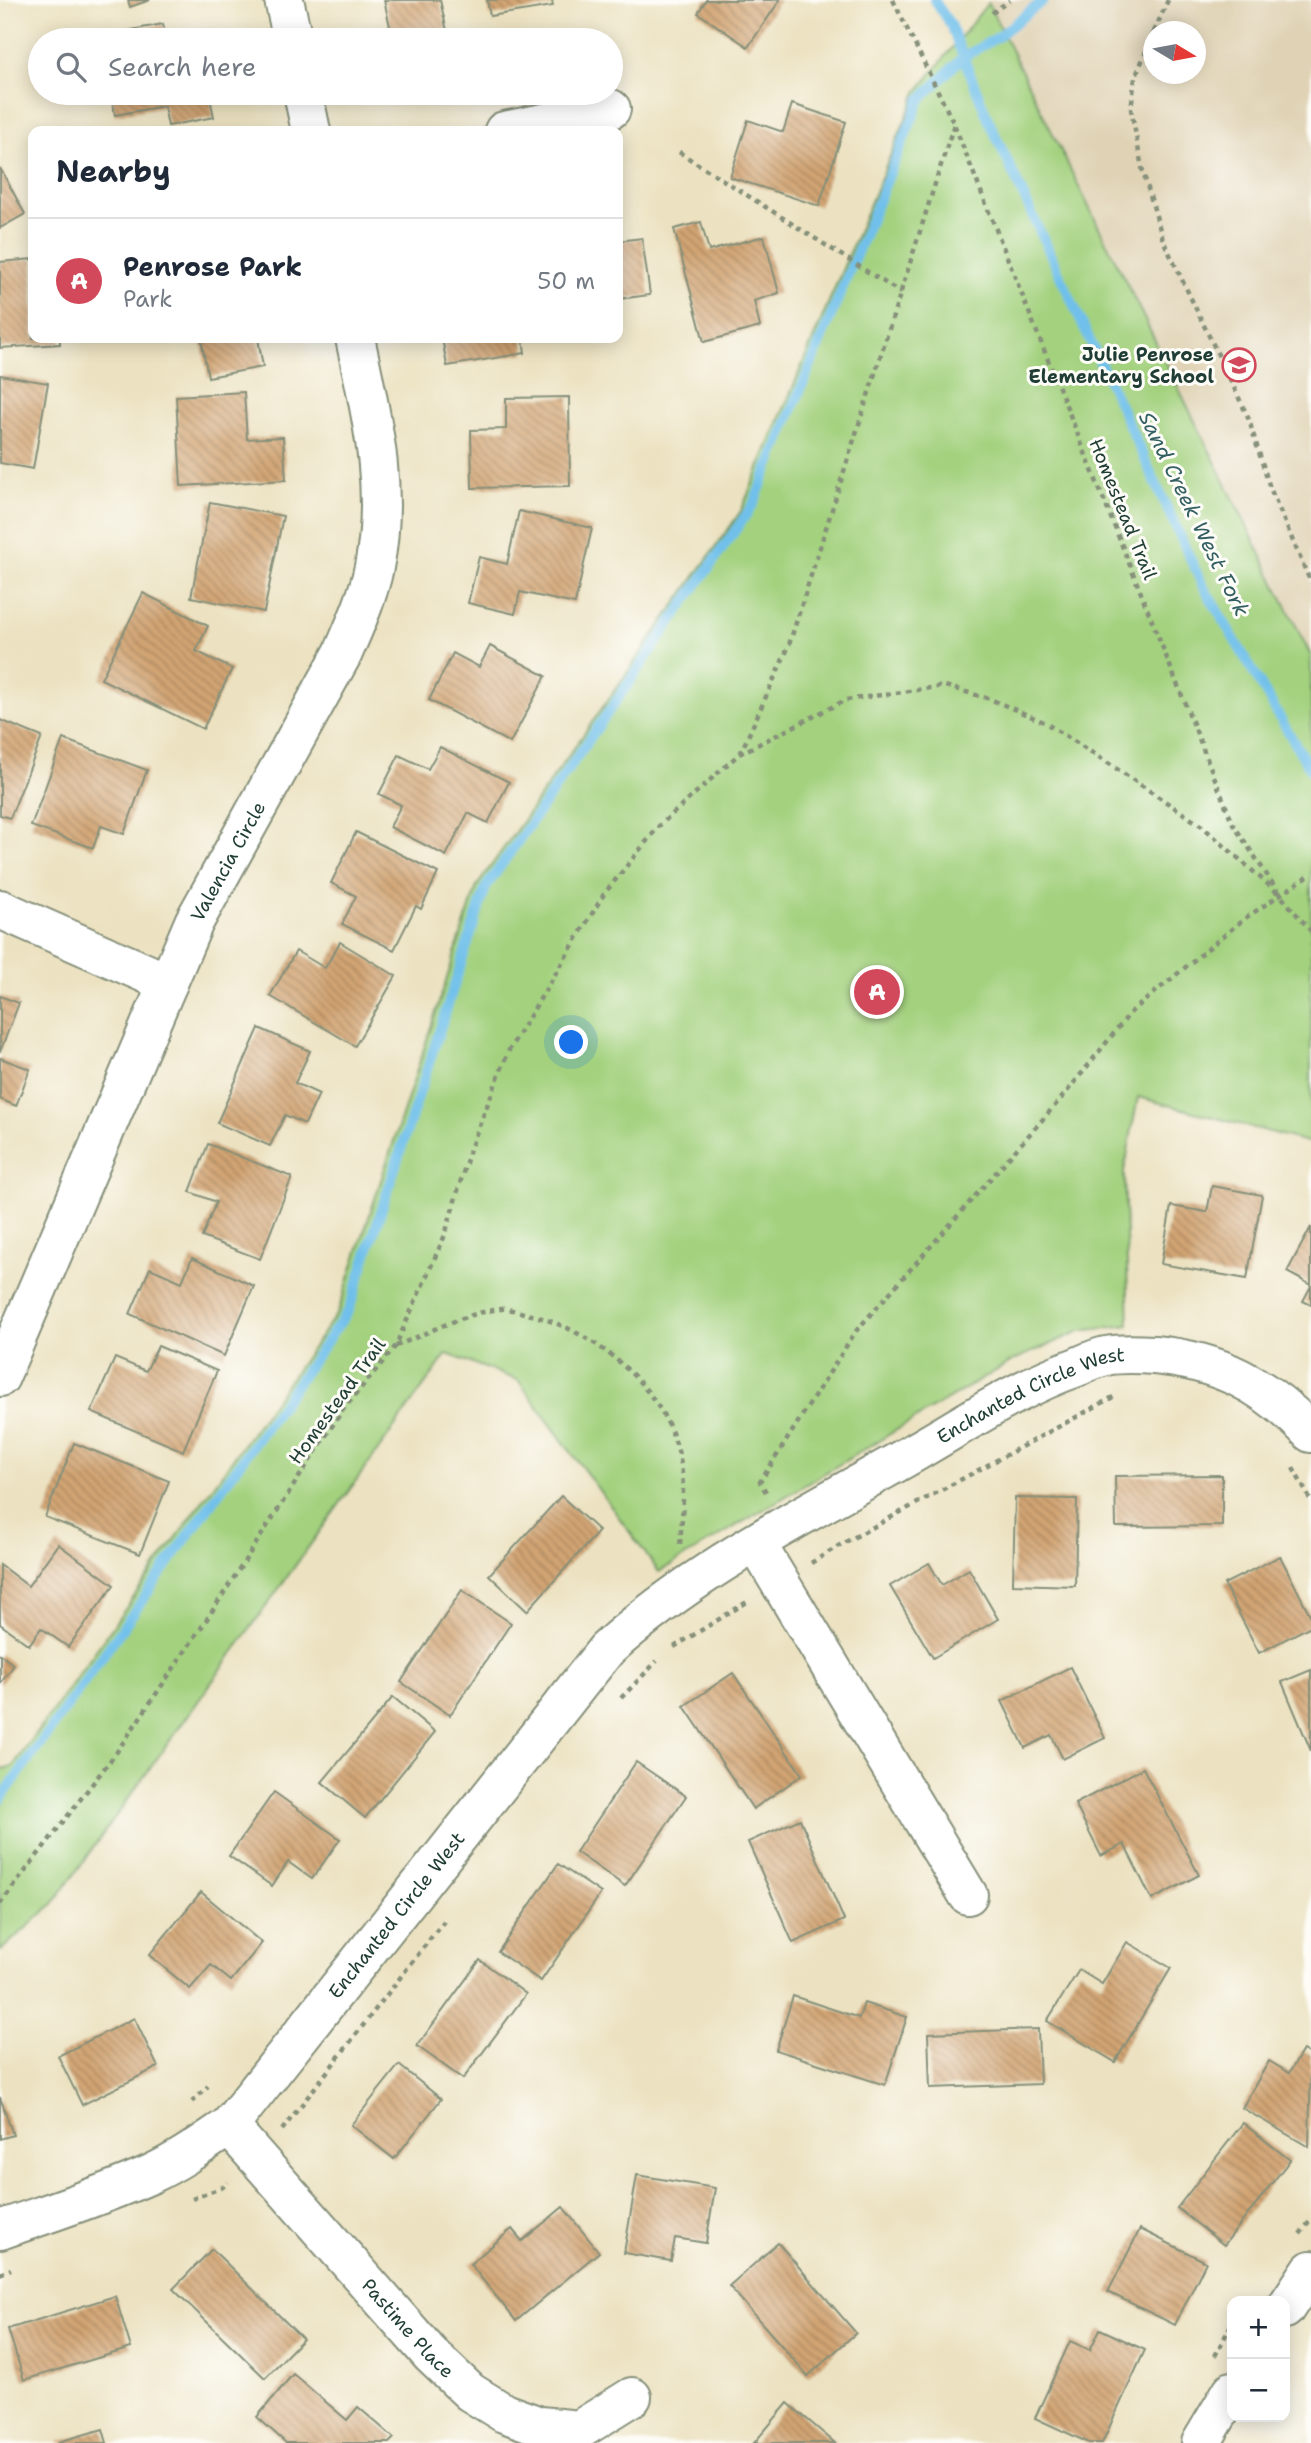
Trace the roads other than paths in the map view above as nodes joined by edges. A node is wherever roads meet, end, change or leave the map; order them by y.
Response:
1 (284, 0) edge
2 (290, 28) edge
3 (306, 105) edge
4 (611, 109) dead end
5 (310, 126) edge
6 (529, 126) edge
7 (356, 343) edge
8 (0, 909) edge
9 (167, 983) junction
10 (0, 1377) edge
11 (1311, 1433) edge
12 (756, 1543) junction
13 (968, 1895) dead end
14 (229, 2126) junction
15 (0, 2230) edge
16 (1311, 2270) edge
17 (1290, 2302) edge
18 (632, 2397) dead end
19 (1227, 2399) edge
20 (1201, 2443) edge

1 - 2 street
3 - 5 street
4 - 6 street
7 - 9 street, Valencia Circle
8 - 9 street
9 - 10 street, Valencia Circle
11 - 12 street, Enchanted Circle West
12 - 13 street
12 - 14 street, Enchanted Circle West
14 - 15 street, Enchanted Circle West
14 - 18 street, Pastime Place
16 - 17 street
19 - 20 street

